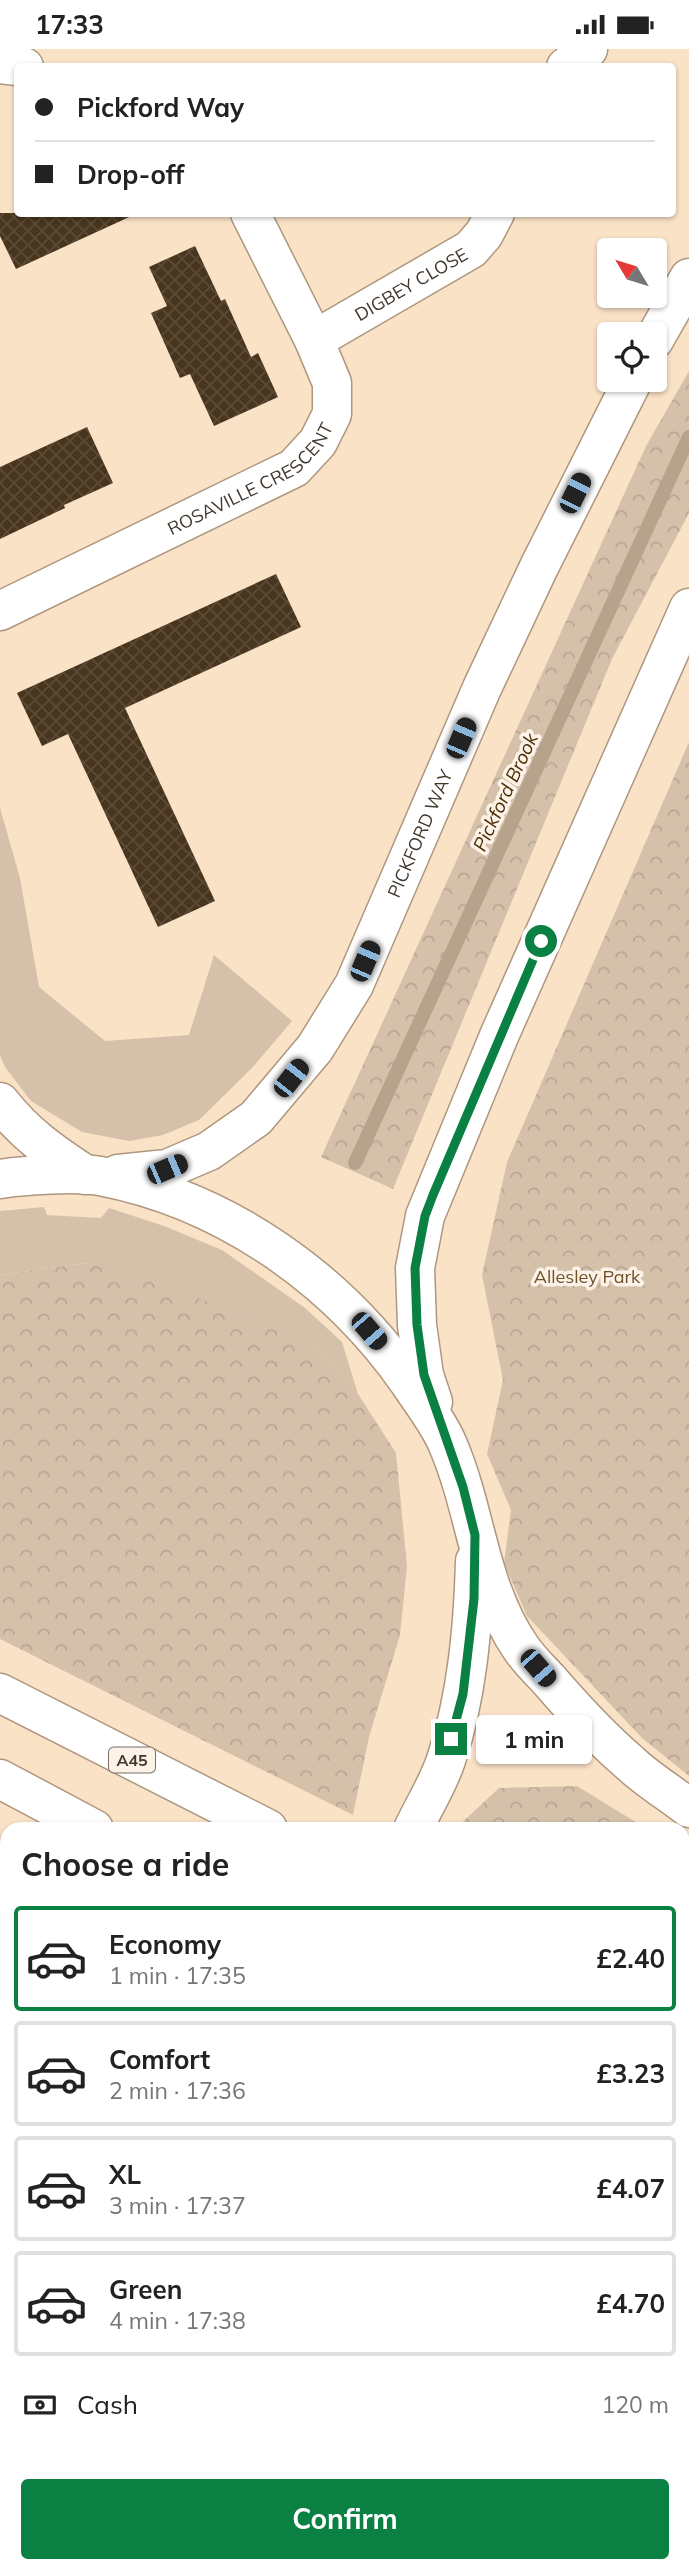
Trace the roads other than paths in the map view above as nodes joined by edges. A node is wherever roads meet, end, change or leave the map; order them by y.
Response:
1 (588, 49) edge
2 (571, 63) edge
3 (252, 217) edge
4 (493, 217) edge
5 (689, 278) edge
6 (664, 322) edge
7 (314, 340) junction
8 (627, 392) edge
9 (689, 608) edge
10 (0, 611) edge
11 (0, 1102) edge
12 (92, 1176) junction
13 (0, 1179) edge
14 (447, 1443) junction
15 (475, 1535) junction
16 (0, 1693) edge
17 (0, 1779) edge
18 (689, 1808) edge
19 (81, 1822) edge
20 (254, 1822) edge
21 (416, 1822) edge

1 - 2 main road
3 - 7 main road, ROSAVILLE CRESCENT
4 - 7 main road, DIGBEY CLOSE
5 - 6 main road
7 - 10 main road, ROSAVILLE CRESCENT
8 - 12 main road, PICKFORD WAY
9 - 14 main road
11 - 12 main road
12 - 13 main road
12 - 14 main road
14 - 15 main road
15 - 18 main road
15 - 21 main road
16 - 20 main road, A45
17 - 19 main road

